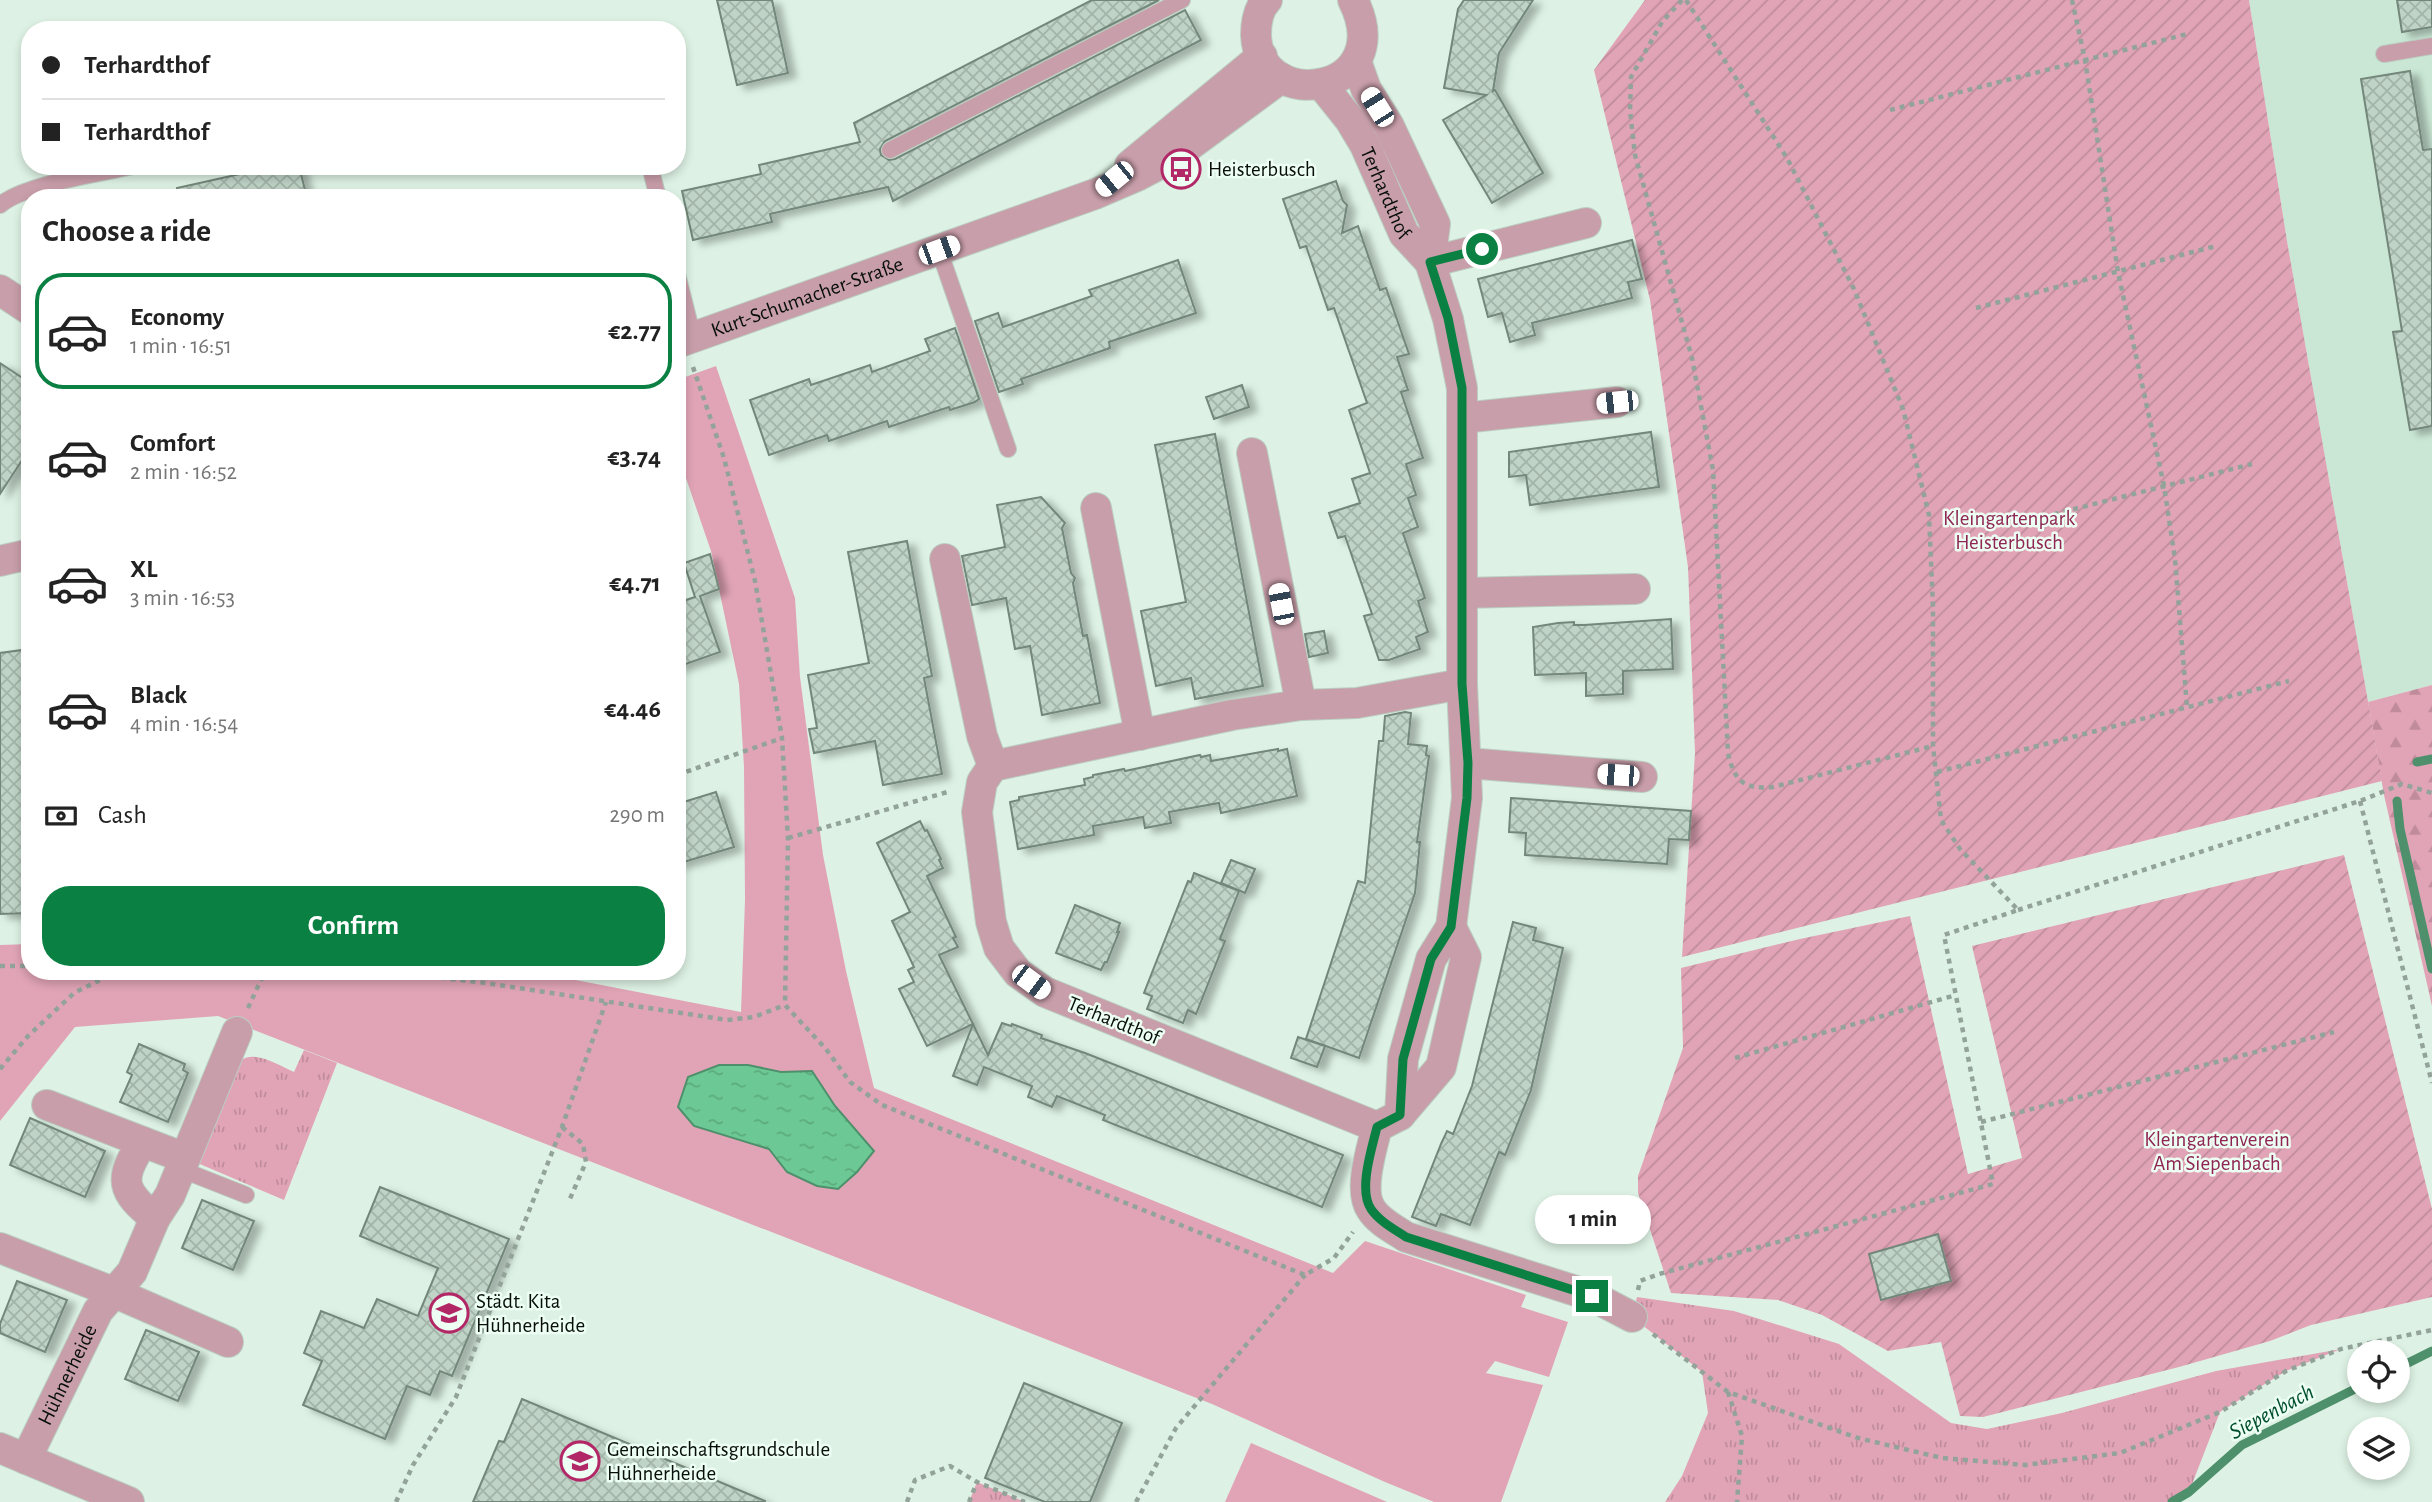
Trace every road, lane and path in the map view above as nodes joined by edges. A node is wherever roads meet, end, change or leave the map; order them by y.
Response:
1 (1182, 0) edge
2 (1267, 0) edge
3 (1354, 0) edge
4 (1684, 0) edge
5 (2072, 0) edge
6 (2188, 34) dead end
7 (2432, 46) edge
8 (2384, 54) dead end
9 (1262, 56) junction
10 (2085, 60) junction
11 (1356, 61) junction
12 (1281, 78) junction
13 (1322, 85) junction
14 (1890, 110) dead end
15 (890, 150) dead end
16 (94, 175) edge
17 (35, 189) edge
18 (21, 194) edge
19 (1095, 194) junction
20 (0, 205) edge
21 (1586, 223) dead end
22 (2216, 246) dead end
23 (939, 250) junction
24 (1430, 262) junction
25 (2118, 272) junction
26 (0, 290) edge
27 (21, 304) edge
28 (1976, 308) dead end
29 (686, 340) edge
30 (686, 343) edge
31 (1617, 402) dead end
32 (1462, 418) junction
33 (1007, 449) dead end
34 (1252, 453) dead end
35 (2252, 464) dead end
36 (2164, 486) junction
37 (1096, 508) dead end
38 (2015, 524) dead end
39 (21, 556) edge
40 (945, 559) dead end
41 (0, 561) edge
42 (1635, 589) dead end
43 (1462, 593) junction
44 (2289, 681) dead end
45 (1462, 684) junction
46 (1301, 705) junction
47 (2187, 707) junction
48 (1140, 735) junction
49 (782, 738) junction
50 (1933, 746) junction
51 (1468, 763) junction
52 (686, 772) edge
53 (1937, 772) junction
54 (988, 774) junction
55 (1642, 777) dead end
56 (2432, 793) edge
57 (2360, 801) junction
58 (788, 838) junction
59 (2018, 910) junction
60 (0, 965) edge
61 (21, 965) edge
62 (100, 980) edge
63 (261, 980) edge
64 (460, 980) edge
65 (1956, 995) junction
66 (606, 1002) junction
67 (785, 1005) junction
68 (237, 1032) joint
69 (2334, 1032) dead end
70 (1735, 1058) dead end
71 (0, 1069) edge
72 (2432, 1083) edge
73 (47, 1105) dead end
74 (1389, 1121) junction
75 (1981, 1122) junction
76 (562, 1127) junction
77 (143, 1142) junction
78 (183, 1164) junction
79 (246, 1195) dead end
80 (569, 1201) dead end
81 (1369, 1208) junction
82 (155, 1218) junction
83 (0, 1248) edge
84 (1306, 1275) junction
85 (113, 1292) junction
86 (1632, 1317) junction
87 (2432, 1330) edge
88 (228, 1342) dead end
89 (1728, 1392) junction
90 (13, 1453) edge
91 (977, 1482) junction
92 (129, 1502) edge
93 (396, 1502) edge
94 (907, 1502) edge
95 (969, 1502) edge
96 (1025, 1502) edge
97 (1136, 1502) edge
98 (1737, 1502) edge

1 - 15 lane
2 - 9 street
3 - 11 street
4 - 50 path
4 - 50 path
5 - 10 path
6 - 10 path
7 - 8 lane
9 - 12 street
9 - 19 street, Kurt-Schumacher-Straße
10 - 14 path
10 - 25 path
11 - 13 street
11 - 24 street, Terhardthof
12 - 13 street
12 - 19 street, Kurt-Schumacher-Straße
13 - 24 street, Terhardthof
16 - 17 lane
18 - 20 lane
19 - 23 street, Kurt-Schumacher-Straße
21 - 24 street
22 - 25 path
23 - 29 street, Kurt-Schumacher-Straße
23 - 33 lane
24 - 32 street, Terhardthof
25 - 28 path
25 - 36 path
26 - 27 street
30 - 49 path
31 - 32 street
32 - 43 street, Terhardthof
34 - 46 street
35 - 36 path
36 - 38 path
36 - 47 path
37 - 48 street
39 - 41 street
40 - 54 street, Terhardthof
42 - 43 street
43 - 45 street, Terhardthof
44 - 47 path
45 - 46 street
45 - 51 street, Terhardthof
46 - 48 street
47 - 53 path
48 - 54 street
49 - 52 path
49 - 58 path
50 - 53 path
51 - 55 street
51 - 74 street, Terhardthof
53 - 59 path
54 - 58 path
54 - 74 street, Terhardthof
56 - 57 path
57 - 59 path
57 - 72 path
58 - 67 path
59 - 65 path
60 - 61 path
62 - 71 path
63 - 68 path
64 - 66 path
65 - 70 path
65 - 75 path
66 - 67 path
66 - 76 path
67 - 84 path
68 - 78 street, Hühnerheide
69 - 75 path
73 - 77 street
74 - 81 street, Terhardthof
75 - 86 path
76 - 80 path
76 - 93 path
77 - 78 street
77 - 82 street
78 - 79 lane
78 - 82 street, Hühnerheide
81 - 84 path
81 - 86 street
82 - 85 street, Hühnerheide
83 - 85 street
84 - 97 path
85 - 88 street
85 - 90 street, Hühnerheide
86 - 89 path
87 - 89 path
89 - 98 path
90 - 92 street, Hühnerheide
91 - 94 path
91 - 95 path
91 - 96 path

